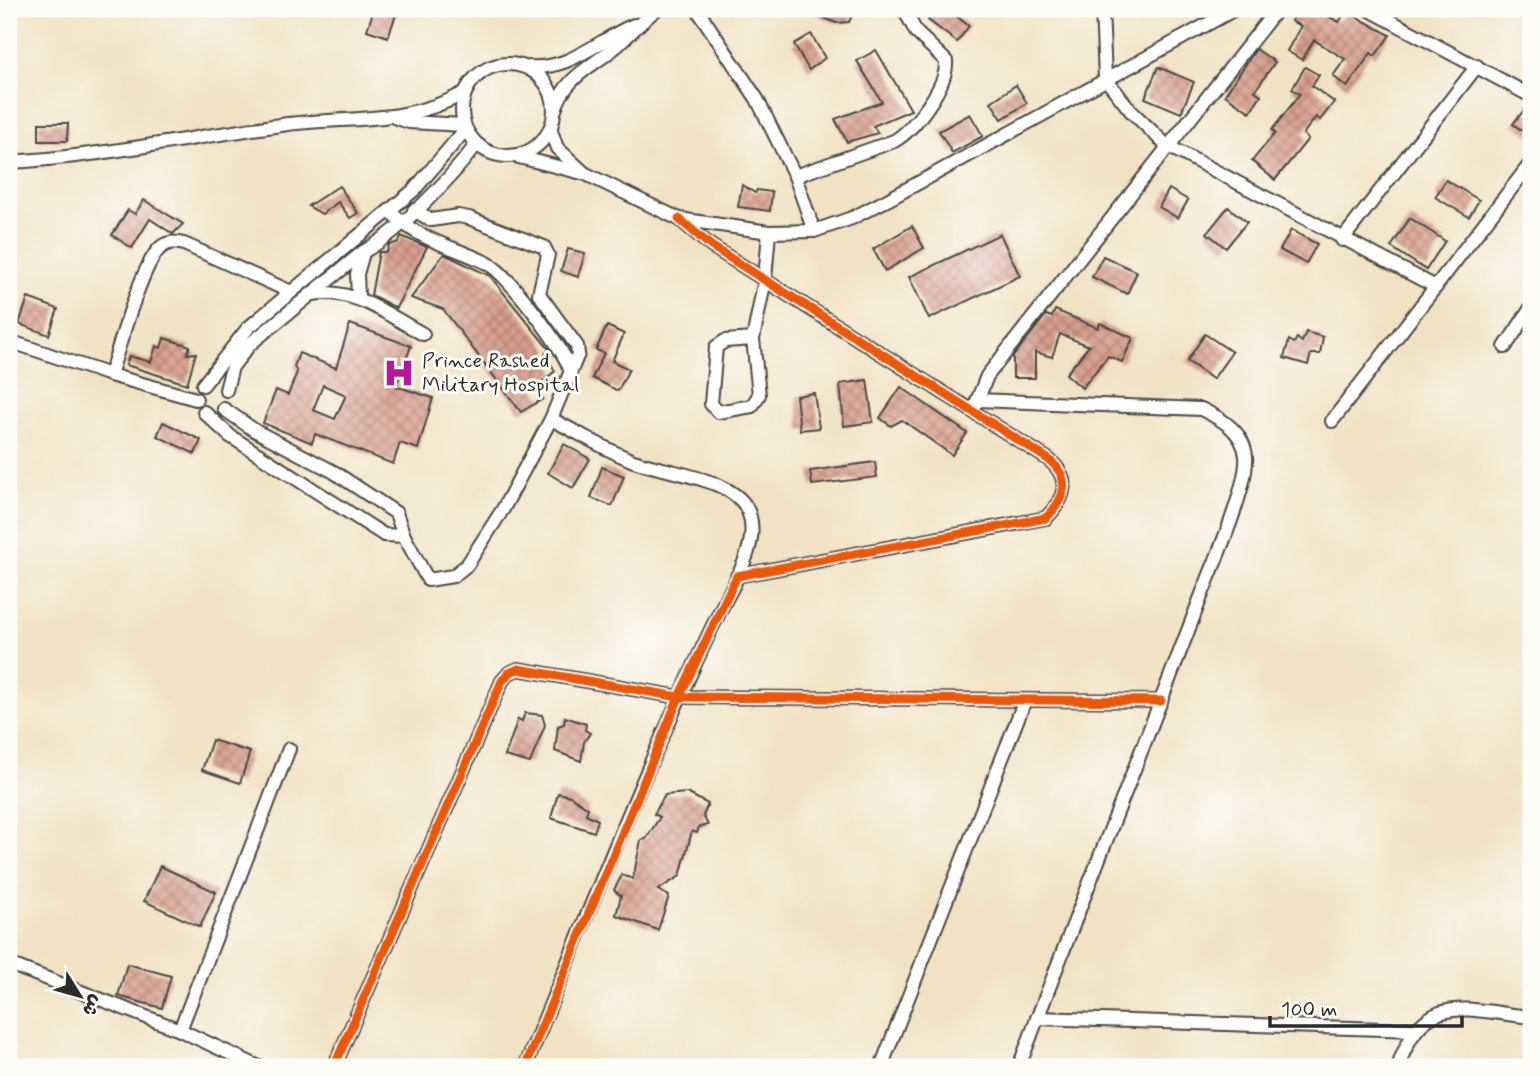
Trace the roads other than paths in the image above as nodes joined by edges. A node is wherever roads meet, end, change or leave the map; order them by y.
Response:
1 (657, 9) edge
2 (697, 9) edge
3 (904, 9) edge
4 (1102, 9) edge
5 (1235, 9) edge
6 (1277, 9) edge
7 (1368, 9) edge
8 (638, 24) junction
9 (526, 66) junction
10 (1477, 66) junction
11 (1105, 78) junction
12 (464, 93) junction
13 (1531, 96) edge
14 (554, 114) junction
15 (393, 117) junction
16 (464, 128) junction
17 (551, 128) junction
18 (476, 145) junction
19 (1166, 145) junction
20 (515, 156) junction
21 (9, 162) edge
22 (1531, 163) edge
23 (586, 174) junction
24 (795, 176) junction
25 (414, 210) junction
26 (390, 211) junction
27 (679, 219) junction
28 (401, 222) junction
29 (814, 231) junction
30 (769, 232) junction
31 (1342, 240) junction
32 (363, 252) junction
33 (765, 279) junction
34 (1436, 288) junction
35 (289, 291) junction
36 (312, 294) junction
37 (358, 297) junction
38 (1531, 308) edge
39 (423, 334) dead end
40 (753, 339) junction
41 (9, 341) edge
42 (1505, 347) dead end
43 (570, 370) junction
44 (110, 375) junction
45 (203, 385) junction
46 (226, 390) junction
47 (196, 399) junction
48 (976, 405) junction
49 (224, 409) junction
50 (204, 412) junction
51 (551, 419) junction
52 (1332, 421) dead end
53 (404, 536) junction
54 (737, 576) junction
55 (679, 697) junction
56 (1025, 700) junction
57 (1161, 701) junction
58 (289, 749) dead end
59 (9, 964) edge
60 (1531, 1017) edge
61 (1037, 1018) junction
62 (180, 1030) junction
63 (1415, 1030) junction
64 (259, 1067) edge
65 (334, 1067) edge
66 (524, 1067) edge
67 (881, 1067) edge
68 (1019, 1067) edge
69 (1398, 1067) edge

1 - 8 street
2 - 24 street
3 - 24 street
4 - 11 street
5 - 11 street
6 - 19 street
7 - 10 street
8 - 9 street
8 - 14 street
9 - 12 street
9 - 14 street
10 - 13 street
10 - 31 street
11 - 19 street
11 - 29 street
12 - 15 street
12 - 16 street
14 - 17 street
15 - 16 street
15 - 21 street
16 - 18 street
16 - 26 street
17 - 20 street
17 - 23 street
18 - 20 street
18 - 25 street
19 - 31 street
19 - 48 street
20 - 23 street
22 - 34 street
23 - 27 street
24 - 29 street
25 - 28 street
25 - 43 street
26 - 28 street
26 - 35 street
27 - 30 street
27 - 33 street
28 - 32 street
28 - 43 street
29 - 30 street
30 - 33 street
31 - 34 street
32 - 36 street
32 - 37 street
33 - 40 street
33 - 48 street
34 - 52 street
35 - 44 street
35 - 45 street
36 - 37 street
36 - 46 street
37 - 39 street
38 - 42 street
40 - 40 street
41 - 44 street
43 - 51 street
44 - 47 street
45 - 46 street
45 - 47 street
46 - 49 street
47 - 50 street
48 - 54 street
48 - 57 street
49 - 50 street
49 - 53 street
50 - 53 street
51 - 53 street
51 - 54 street
54 - 55 street
55 - 56 street
55 - 65 street
55 - 66 street
56 - 57 street
56 - 67 street
57 - 61 street
58 - 62 street
59 - 62 street
60 - 63 street
61 - 63 street
61 - 68 street
62 - 64 street
63 - 69 street

